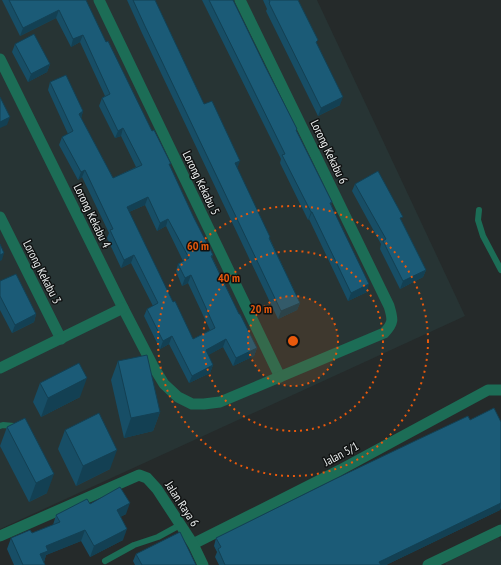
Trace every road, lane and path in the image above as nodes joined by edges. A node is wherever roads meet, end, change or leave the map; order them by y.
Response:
1 (99, 0) edge
2 (240, 0) edge
3 (0, 59) edge
4 (479, 210) dead end
5 (0, 217) edge
6 (501, 270) edge
7 (123, 308) junction
8 (392, 316) joint
9 (61, 339) junction
10 (0, 368) edge
11 (280, 377) junction
12 (501, 390) edge
13 (0, 426) edge
14 (19, 430) edge
15 (180, 525) junction
16 (501, 530) edge
17 (0, 536) edge
18 (193, 544) junction
19 (106, 562) dead end
20 (203, 565) edge
21 (428, 565) edge

1 - 11 street, Lorong Kekabu 5
2 - 8 street, Lorong Kekabu 6
3 - 7 street, Lorong Kekabu 4
4 - 6 lane
5 - 9 street, Lorong Kekabu 3
7 - 9 street
7 - 11 street, Lorong Kekabu 4
8 - 11 street, Lorong Kekabu 4
9 - 10 street
12 - 18 street, Jalan 5/1
13 - 14 lane
15 - 17 street, Jalan Raya 6
15 - 18 street, Jalan Raya 6
15 - 19 lane
16 - 21 street
18 - 20 street, Jalan Raya 6

